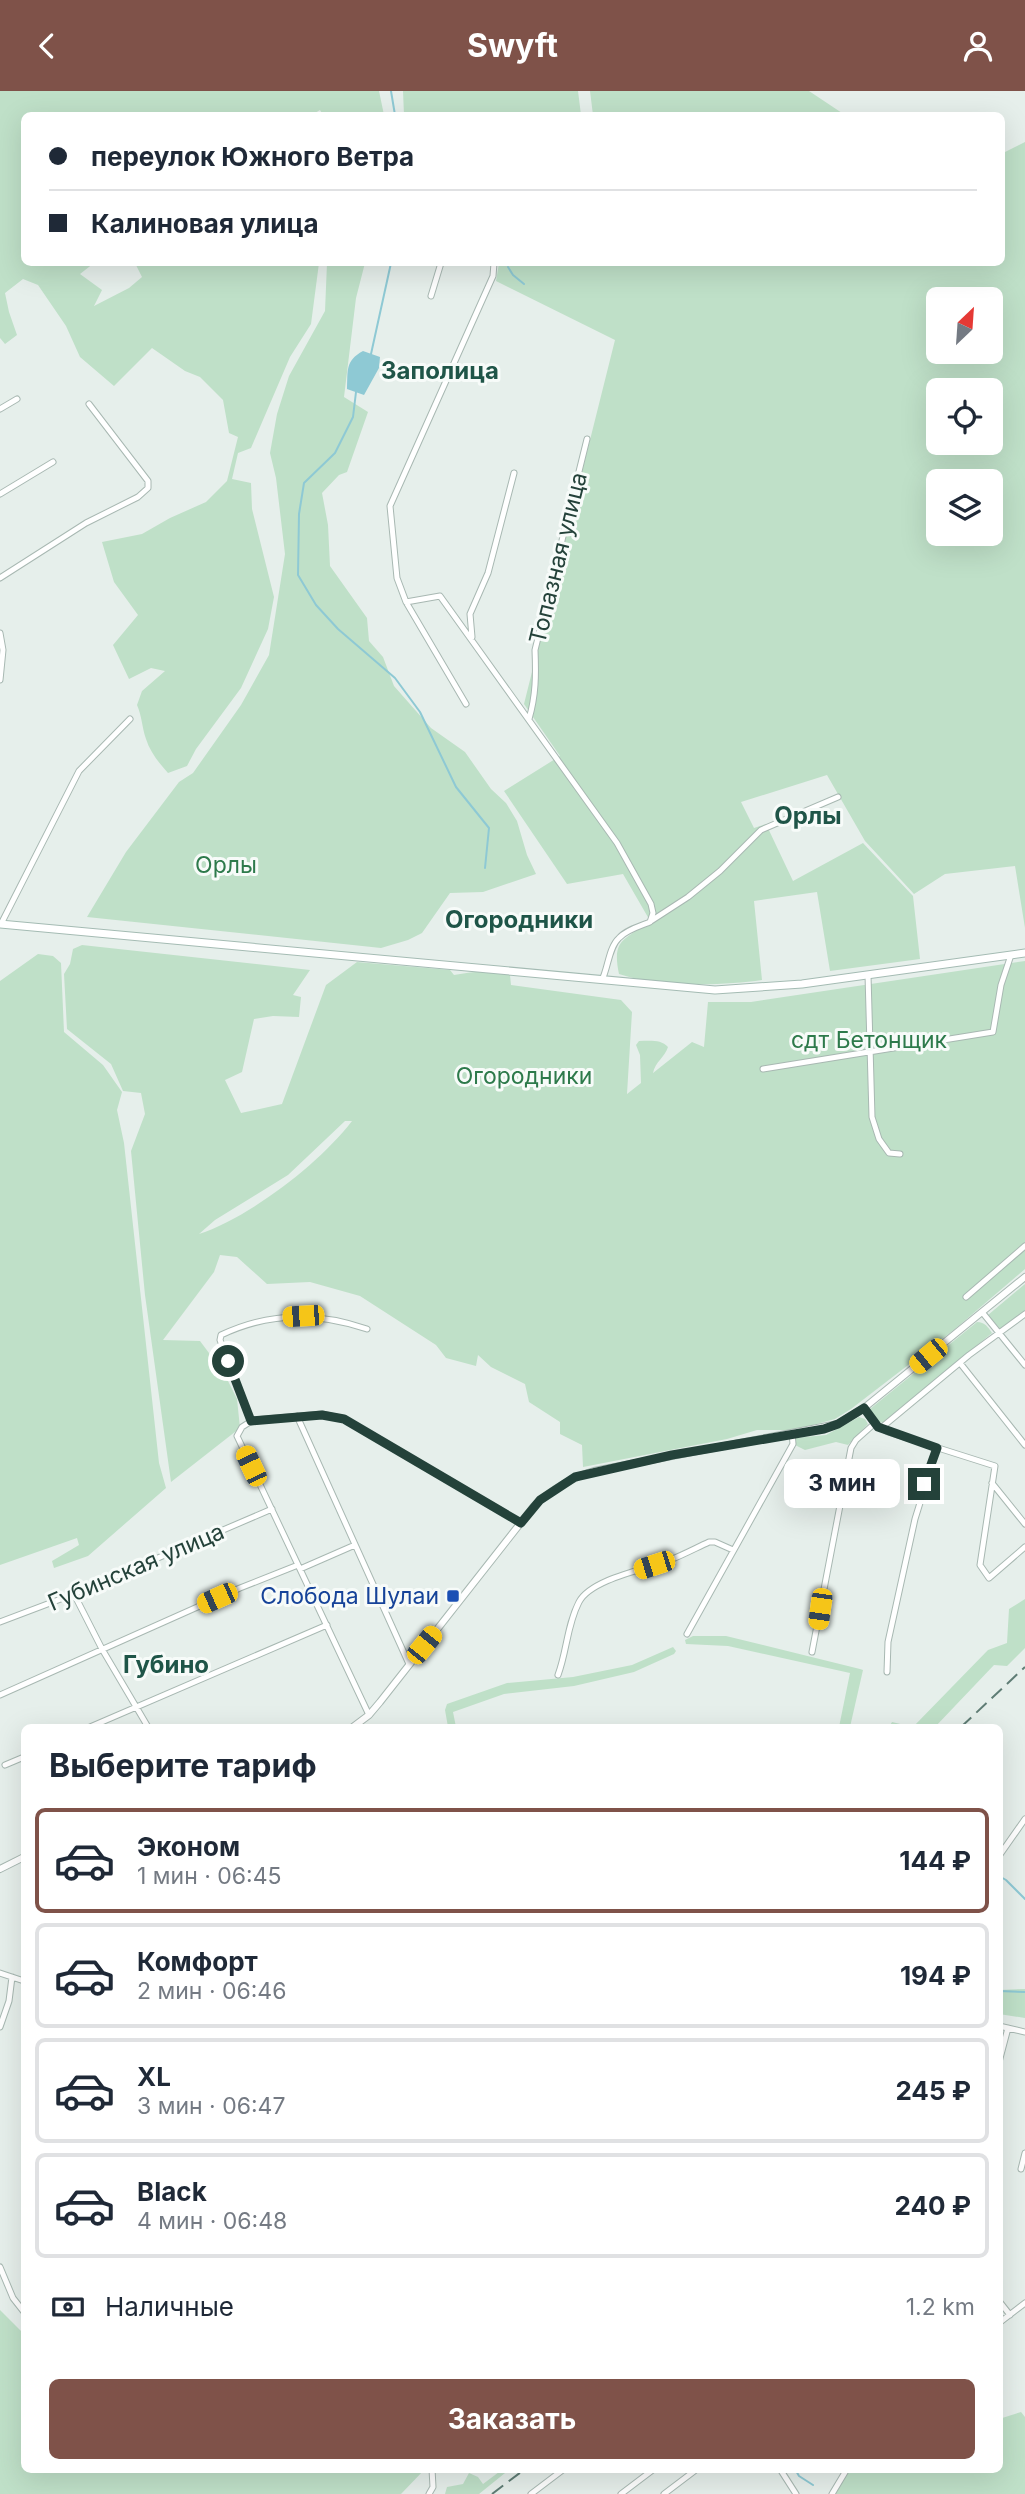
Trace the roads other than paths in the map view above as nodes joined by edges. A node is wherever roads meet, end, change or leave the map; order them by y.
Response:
1 (440, 266) edge
2 (495, 266) edge
3 (431, 296) dead end
4 (17, 399) dead end
5 (89, 404) dead end
6 (0, 409) edge
7 (587, 439) dead end
8 (53, 462) dead end
9 (514, 473) dead end
10 (0, 494) edge
11 (0, 578) edge
12 (406, 602) junction
13 (0, 633) edge
14 (472, 639) junction
15 (0, 680) edge
16 (466, 704) dead end
17 (130, 719) dead end
18 (529, 719) junction
19 (838, 797) dead end
20 (650, 922) junction
21 (1, 924) edge
22 (1025, 953) edge
23 (1011, 955) junction
24 (869, 975) junction
25 (603, 980) junction
26 (872, 1051) junction
27 (763, 1069) dead end
28 (900, 1154) dead end
29 (1025, 1245) edge
30 (1025, 1277) edge
31 (966, 1297) dead end
32 (982, 1312) junction
33 (1025, 1314) edge
34 (367, 1329) dead end
35 (999, 1333) junction
36 (960, 1363) junction
37 (1025, 1365) edge
38 (864, 1408) junction
39 (297, 1416) junction
40 (251, 1421) junction
41 (874, 1424) junction
42 (881, 1428) junction
43 (792, 1433) junction
44 (1025, 1445) edge
45 (937, 1448) junction
46 (992, 1483) junction
47 (272, 1509) junction
48 (521, 1523) junction
49 (1025, 1524) edge
50 (355, 1545) junction
51 (1025, 1548) edge
52 (733, 1550) junction
53 (299, 1567) junction
54 (74, 1594) junction
55 (0, 1622) edge
56 (327, 1625) junction
57 (687, 1634) dead end
58 (102, 1649) junction
59 (812, 1652) dead end
60 (409, 1664) junction
61 (887, 1672) dead end
62 (558, 1675) dead end
63 (0, 1695) edge
64 (137, 1707) junction
65 (369, 1715) junction
66 (97, 1724) edge
67 (147, 1724) edge
68 (357, 1724) edge
69 (21, 1757) edge
70 (5, 1765) dead end
71 (1025, 1819) edge
72 (1003, 1850) edge
73 (21, 1858) edge
74 (0, 1869) edge
75 (0, 1973) edge
76 (12, 1977) junction
77 (21, 1980) edge
78 (0, 2027) edge
79 (1003, 2027) edge
80 (1008, 2028) junction
81 (1025, 2032) edge
82 (1003, 2047) edge
83 (1025, 2153) edge
84 (1021, 2169) dead end
85 (0, 2267) edge
86 (1025, 2303) edge
87 (1003, 2306) edge
88 (21, 2308) edge
89 (1010, 2315) junction
90 (1003, 2320) edge
91 (432, 2473) edge
92 (559, 2473) edge
93 (649, 2473) edge
94 (692, 2473) edge
95 (783, 2473) edge
96 (845, 2473) edge
97 (429, 2494) edge
98 (531, 2494) edge
99 (621, 2494) edge
100 (664, 2494) edge
101 (796, 2494) edge
102 (832, 2494) edge

1 - 3 street
2 - 12 street
4 - 6 street
5 - 11 street
7 - 18 street, Топазная улица
8 - 10 street
9 - 14 street
12 - 14 street
12 - 16 street
13 - 15 street
14 - 18 street
17 - 21 street
18 - 20 street
19 - 20 street
20 - 25 street
21 - 25 main road
22 - 23 main road
23 - 24 main road
23 - 26 street
24 - 25 main road
24 - 26 street
26 - 27 street
26 - 28 street
29 - 31 street
30 - 32 street
32 - 35 street
32 - 38 street
33 - 35 street
34 - 40 street
35 - 36 street
35 - 37 street
36 - 42 street
36 - 44 street
38 - 41 street
38 - 43 street
39 - 40 street
39 - 48 street
39 - 50 street
40 - 47 street
41 - 42 street
41 - 59 street
42 - 45 street
43 - 48 street
43 - 52 street
45 - 46 street
45 - 61 street
46 - 49 street
46 - 51 street
47 - 53 street
47 - 54 street, Губинская улица
48 - 60 street
50 - 53 street
50 - 60 street
52 - 57 street
52 - 62 street
53 - 56 street
53 - 58 street
54 - 55 street, Губинская улица
54 - 58 street
56 - 64 street
56 - 65 street
58 - 63 street
58 - 64 street
60 - 65 street
64 - 66 street
64 - 67 street
65 - 68 street
69 - 70 street
71 - 72 street
73 - 74 street
75 - 76 street
76 - 77 street
76 - 78 street
79 - 80 street
80 - 81 street
80 - 82 street
83 - 84 street
85 - 88 street
86 - 89 street
87 - 89 street
89 - 90 street
91 - 97 street
92 - 98 street
93 - 99 street
94 - 100 street
95 - 101 street
96 - 102 street

